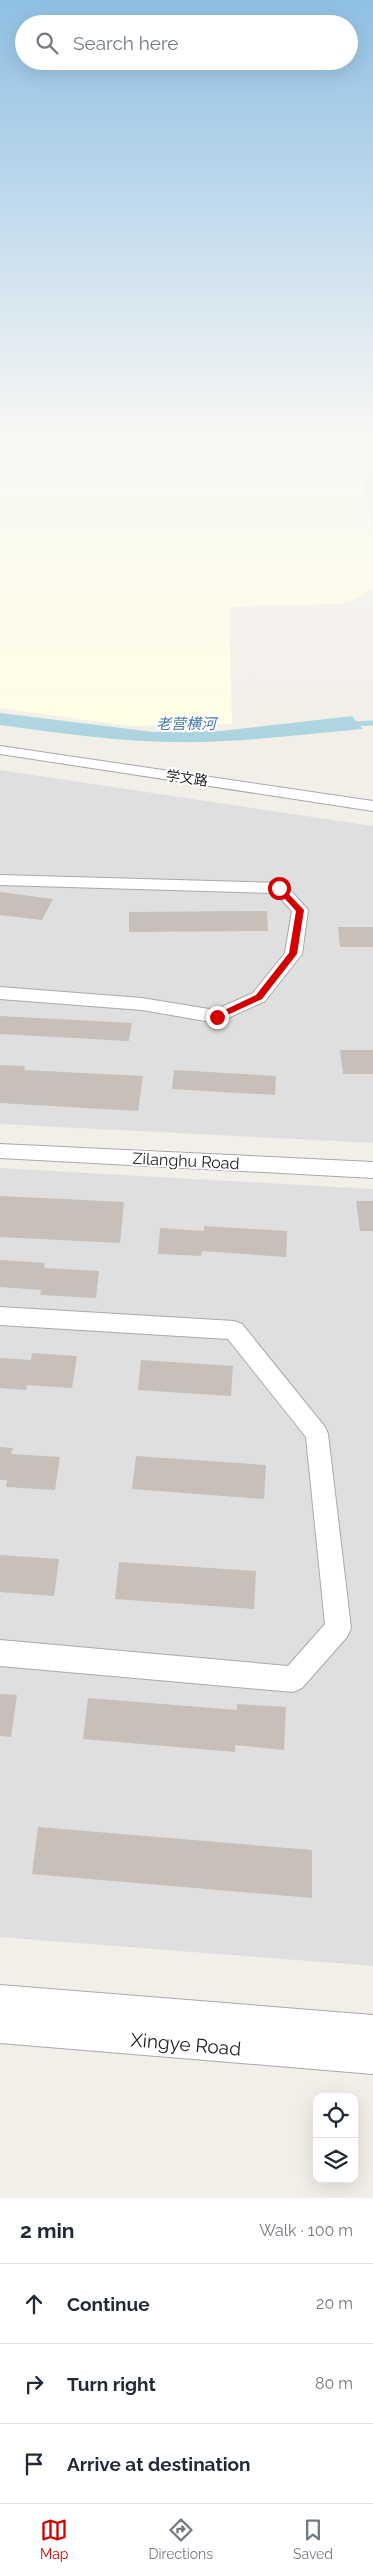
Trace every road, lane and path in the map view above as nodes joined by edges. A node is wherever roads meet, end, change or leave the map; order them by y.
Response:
1 (0, 742) edge
2 (0, 750) edge
3 (373, 796) edge
4 (373, 806) edge
5 (0, 880) edge
6 (0, 993) edge
7 (0, 1151) edge
8 (373, 1170) edge
9 (0, 1316) edge
10 (0, 1653) edge
11 (0, 2000) edge
12 (0, 2028) edge
13 (373, 2030) edge
14 (373, 2059) edge

1 - 3 street, 学文路
2 - 4 street, 学文路
5 - 6 street
7 - 8 street, Zilanghu Road
9 - 10 street
11 - 13 street, Xingye Road
12 - 14 street, Xingye Road

